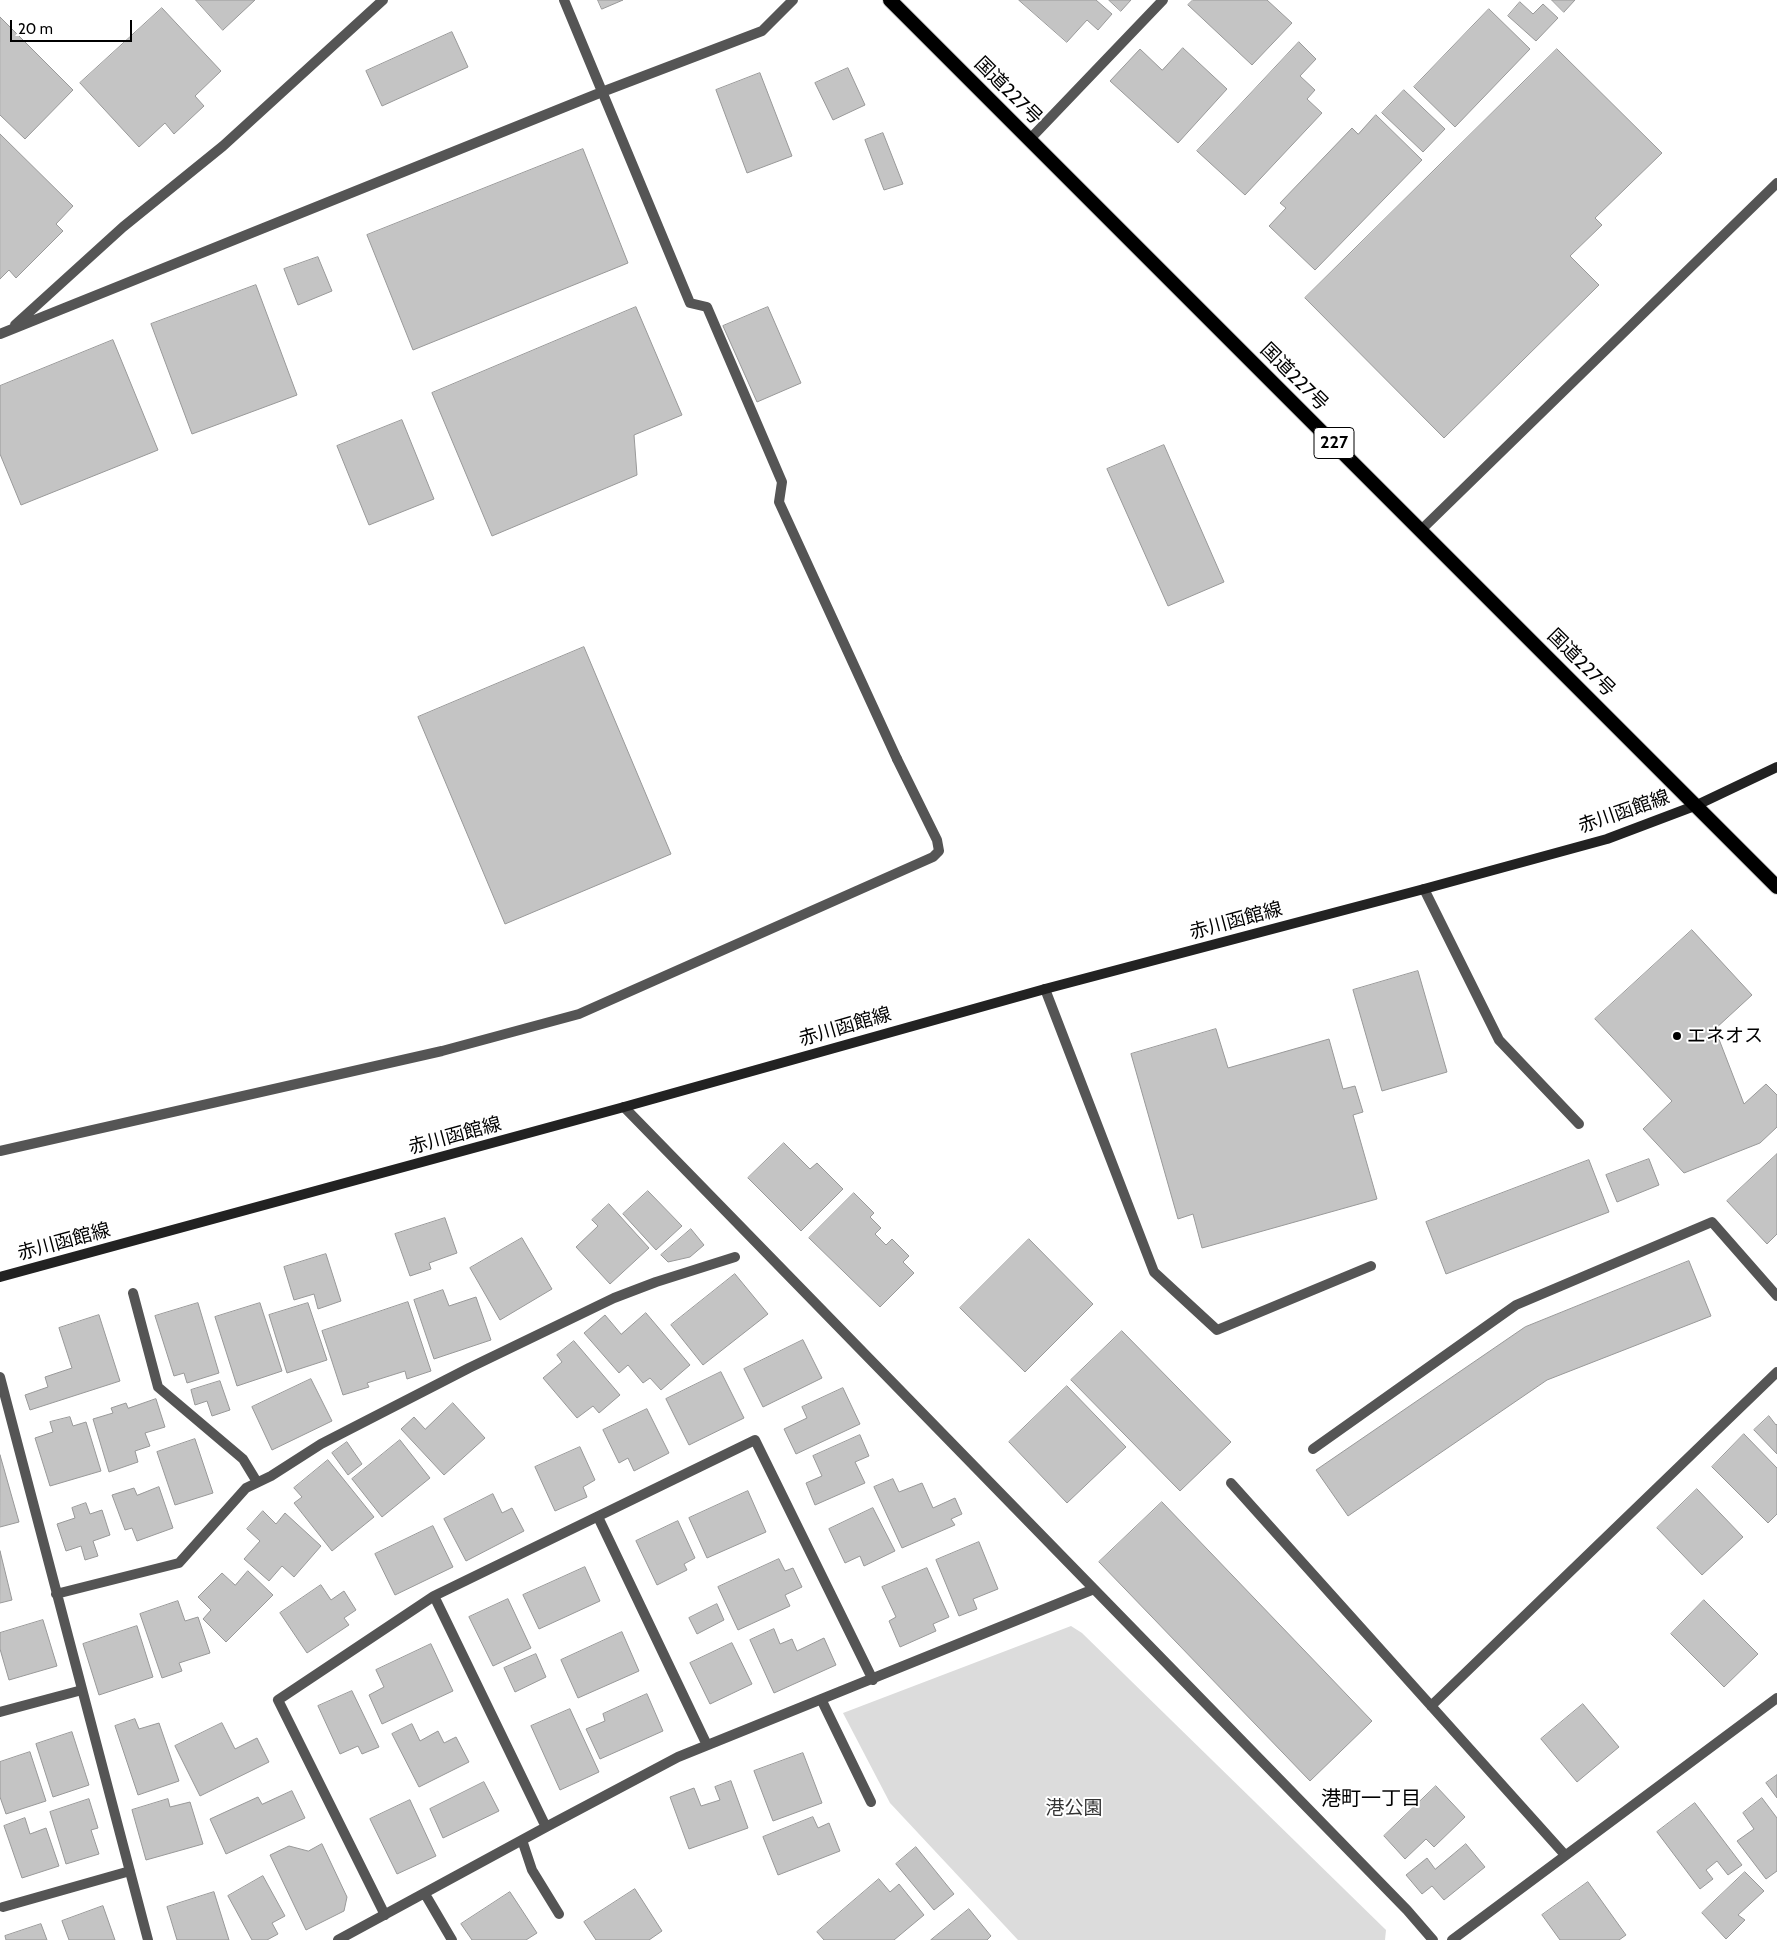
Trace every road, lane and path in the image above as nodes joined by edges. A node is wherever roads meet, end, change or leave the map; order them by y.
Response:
1 (383, 0) edge
2 (564, 0) edge
3 (793, 0) edge
4 (890, 0) edge
5 (1163, 0) edge
6 (602, 92) junction
7 (1030, 139) junction
8 (1777, 183) edge
9 (10, 330) junction
10 (0, 334) edge
11 (1421, 530) junction
12 (1777, 767) edge
13 (1697, 805) junction
14 (1777, 887) edge
15 (1424, 890) junction
16 (1045, 989) junction
17 (624, 1108) junction
18 (1580, 1124) dead end
19 (0, 1151) edge
20 (735, 1257) dead end
21 (1371, 1266) dead end
22 (0, 1277) edge
23 (133, 1293) dead end
24 (1777, 1296) edge
25 (1777, 1372) edge
26 (0, 1377) edge
27 (1313, 1449) dead end
28 (257, 1482) junction
29 (1231, 1483) dead end
30 (598, 1517) junction
31 (1094, 1589) junction
32 (56, 1594) junction
33 (434, 1596) junction
34 (872, 1680) junction
35 (82, 1690) junction
36 (1777, 1698) edge
37 (822, 1700) junction
38 (1431, 1706) junction
39 (0, 1712) edge
40 (706, 1745) junction
41 (870, 1802) dead end
42 (546, 1827) junction
43 (522, 1840) junction
44 (1566, 1855) junction
45 (130, 1871) junction
46 (425, 1894) junction
47 (3, 1908) dead end
48 (559, 1914) dead end
49 (385, 1915) junction
50 (148, 1940) edge
51 (338, 1940) edge
52 (452, 1940) edge
53 (1434, 1940) edge
54 (1452, 1940) edge

1 - 9 street
2 - 6 street
3 - 6 street
4 - 7 highway, 国道227号 / 227
5 - 7 street
6 - 9 street
6 - 19 street
7 - 11 highway, 国道227号 / 227
8 - 11 street
9 - 10 street
11 - 13 highway, 国道227号 / 227
12 - 13 main road, 赤川函館線
13 - 14 highway, 国道227号 / 227
13 - 15 main road, 赤川函館線
15 - 16 main road, 赤川函館線
15 - 18 street
16 - 17 main road, 赤川函館線
16 - 21 street
17 - 22 main road, 赤川函館線
17 - 31 street
20 - 28 street
23 - 28 street
24 - 27 street
25 - 38 street
26 - 32 street
28 - 32 street
29 - 38 street
30 - 33 street
30 - 34 street
30 - 40 street
31 - 34 street
31 - 53 street
32 - 35 street
33 - 42 street
33 - 49 street
34 - 37 street
35 - 39 street
35 - 45 street
36 - 44 street
37 - 40 street
37 - 41 street
38 - 44 street
40 - 42 street
42 - 43 street
43 - 46 street
43 - 48 street
44 - 54 street
45 - 47 street
45 - 50 street
46 - 49 street
46 - 52 street
49 - 51 street

